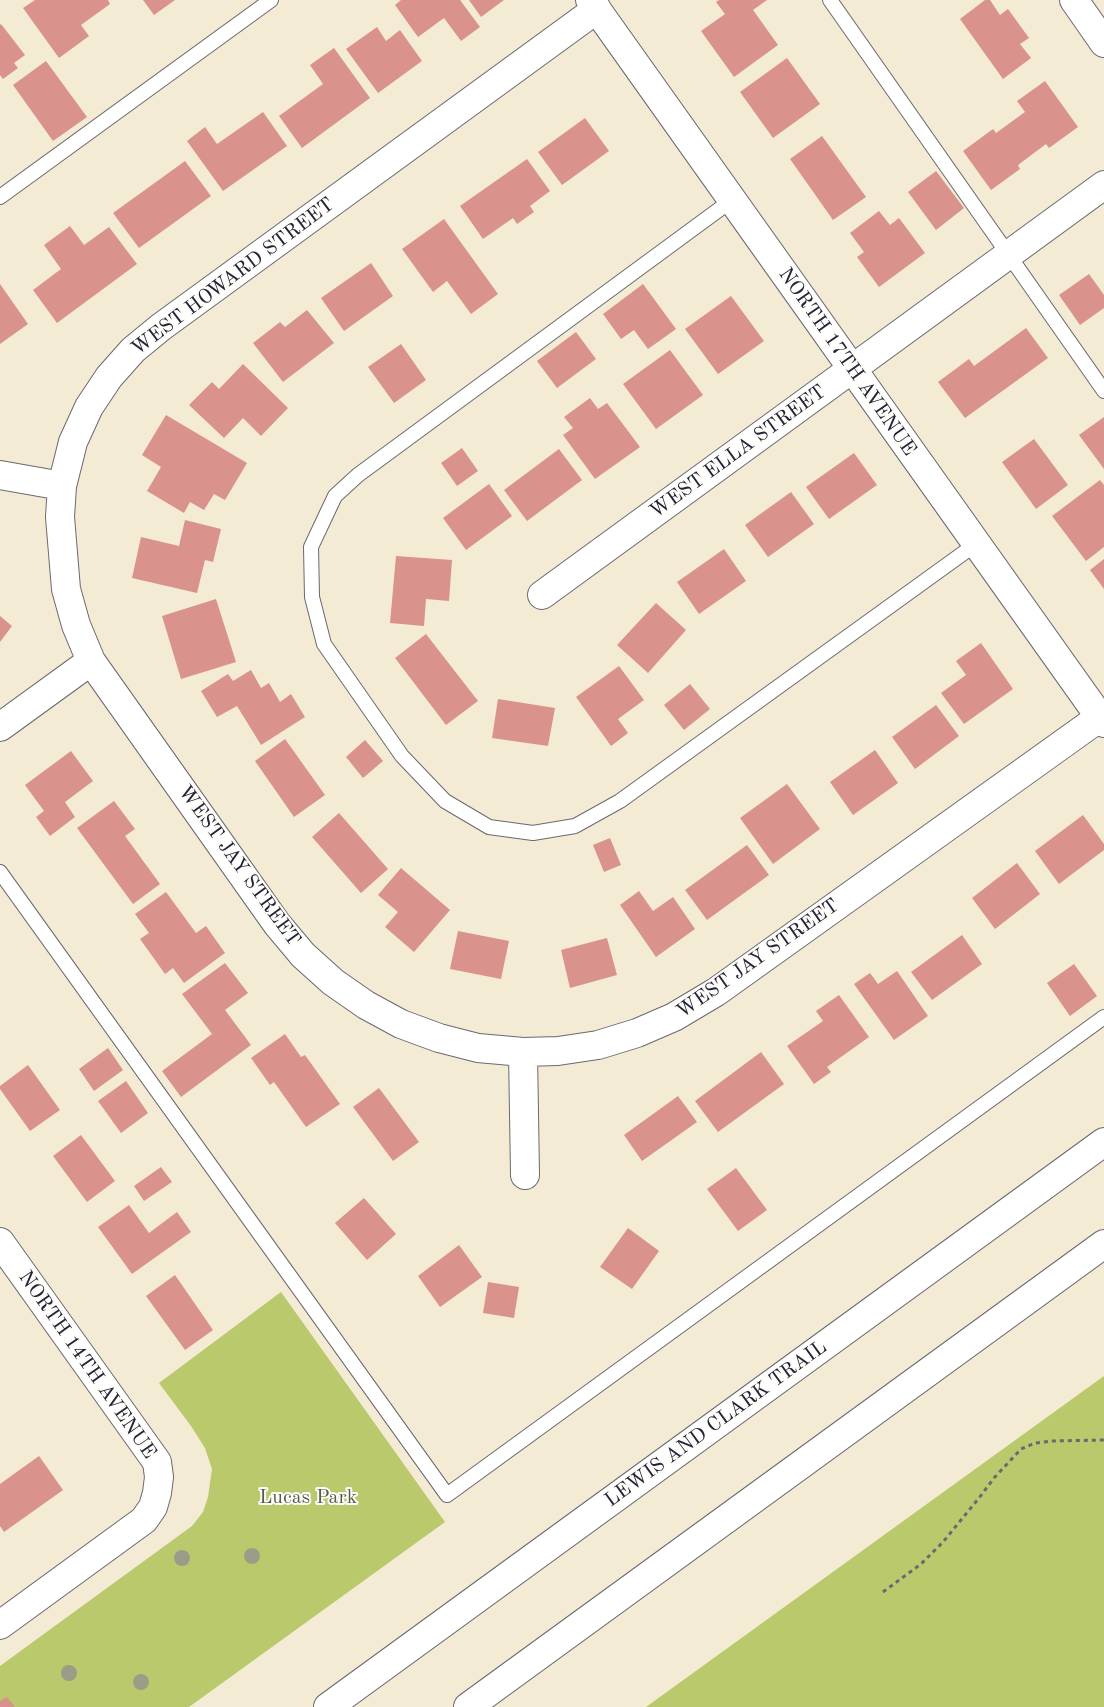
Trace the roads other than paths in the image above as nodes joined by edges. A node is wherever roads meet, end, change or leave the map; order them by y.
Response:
1 (270, 0) edge
2 (830, 0) edge
3 (1074, 0) edge
4 (593, 5) edge
5 (1104, 43) edge
6 (1104, 185) edge
7 (0, 196) edge
8 (732, 200) junction
9 (1007, 255) junction
10 (852, 369) junction
11 (1104, 391) edge
12 (0, 475) edge
13 (62, 486) junction
14 (976, 544) junction
15 (542, 595) dead end
16 (91, 661) junction
17 (1102, 720) edge
18 (0, 727) edge
19 (0, 872) edge
20 (1104, 1017) edge
21 (523, 1052) junction
22 (1104, 1142) edge
23 (525, 1175) dead end
24 (0, 1242) edge
25 (1104, 1244) edge
26 (0, 1625) edge
27 (328, 1707) edge
28 (468, 1707) edge

1 - 7 lane
2 - 9 lane
3 - 5 main road
4 - 8 main road, NORTH 17TH AVENUE
4 - 13 main road, WEST HOWARD STREET
6 - 9 main road, WEST ELLA STREET
8 - 10 main road, NORTH 17TH AVENUE
8 - 14 lane
9 - 10 main road, WEST ELLA STREET
9 - 11 lane
10 - 14 main road, NORTH 17TH AVENUE
10 - 15 main road, WEST ELLA STREET
12 - 13 main road
13 - 16 main road, WEST HOWARD STREET
14 - 17 main road, NORTH 17TH AVENUE
16 - 18 main road
16 - 21 main road, WEST JAY STREET
17 - 21 main road, WEST JAY STREET
19 - 20 lane
21 - 23 main road
22 - 27 main road, LEWIS AND CLARK TRAIL
24 - 26 main road, NORTH 14TH AVENUE
25 - 28 main road

